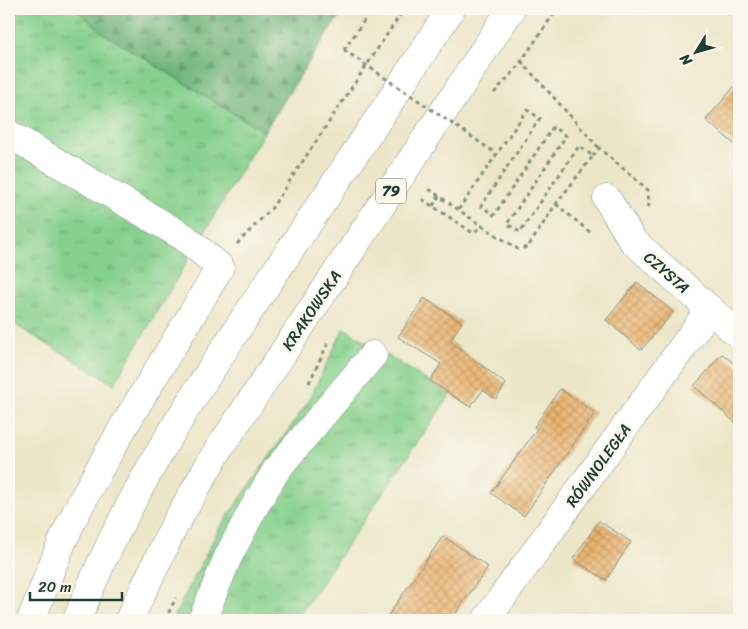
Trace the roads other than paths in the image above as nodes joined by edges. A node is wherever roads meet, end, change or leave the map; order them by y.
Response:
1 (450, 9) edge
2 (511, 9) edge
3 (9, 134) edge
4 (607, 199) dead end
5 (710, 309) junction
6 (739, 334) edge
7 (373, 355) dead end
8 (31, 620) edge
9 (77, 620) edge
10 (129, 620) edge
11 (202, 620) edge
12 (486, 620) edge

1 - 9 main road
2 - 10 main road, KRAKOWSKA / 79
3 - 8 main road
4 - 5 main road, CZYSTA
5 - 6 main road, CZYSTA
5 - 12 main road, RÓWNOLEGŁA
7 - 11 main road

